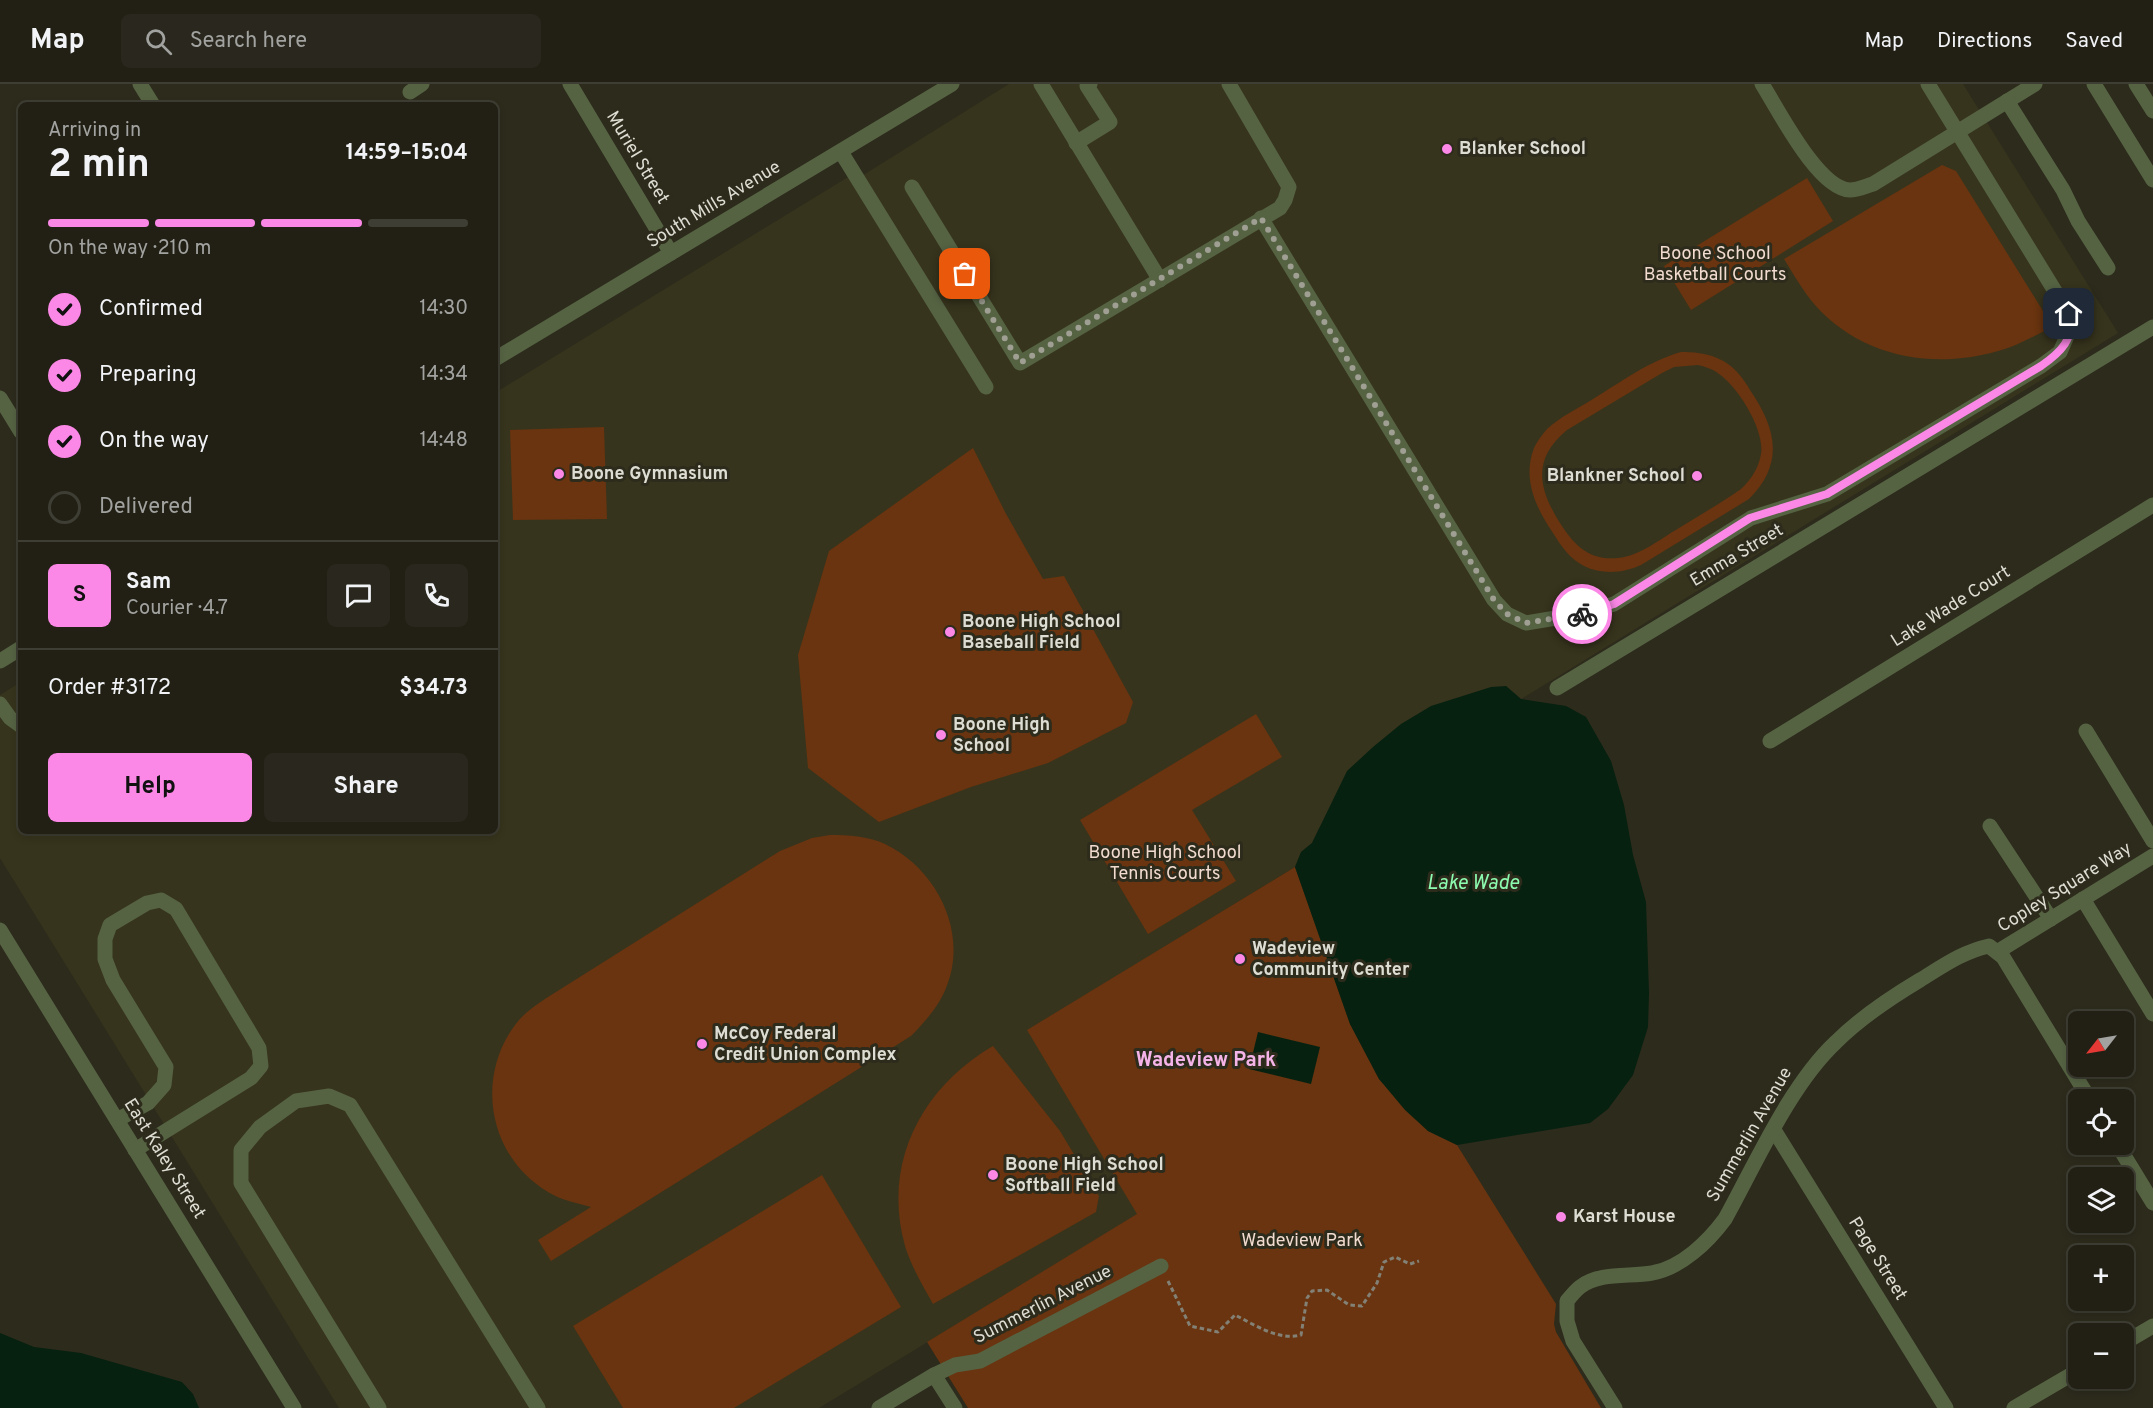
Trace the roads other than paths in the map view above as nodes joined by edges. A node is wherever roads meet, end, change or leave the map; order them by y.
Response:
1 (140, 84) edge
2 (570, 84) edge
3 (952, 84) edge
4 (1041, 84) edge
5 (1090, 84) edge
6 (1229, 84) edge
7 (1762, 84) edge
8 (1928, 84) edge
9 (2035, 84) edge
10 (2094, 84) edge
11 (2136, 84) edge
12 (2007, 101) junction
13 (151, 102) edge
14 (2153, 111) edge
15 (1958, 131) junction
16 (1076, 142) junction
17 (841, 152) junction
18 (2153, 180) edge
19 (912, 187) dead end
20 (1261, 218) junction
21 (671, 253) junction
22 (2108, 268) dead end
23 (1160, 280) junction
24 (2153, 327) edge
25 (498, 357) edge
26 (986, 387) dead end
27 (0, 398) edge
28 (18, 427) edge
29 (2153, 505) edge
30 (18, 650) edge
31 (0, 661) edge
32 (1557, 688) dead end
33 (0, 704) edge
34 (18, 724) edge
35 (2086, 731) dead end
36 (1770, 741) dead end
37 (1990, 826) dead end
38 (2153, 841) edge
39 (2153, 856) edge
40 (2083, 899) junction
41 (2051, 919) junction
42 (0, 930) edge
43 (1993, 949) junction
44 (2153, 1014) edge
45 (2083, 1089) edge
46 (117, 1120) junction
47 (1774, 1130) junction
48 (135, 1150) junction
49 (2124, 1155) edge
50 (2153, 1203) edge
51 (1161, 1266) road end
52 (2153, 1326) edge
53 (2134, 1337) edge
54 (934, 1375) junction
55 (2068, 1376) edge
56 (294, 1408) edge
57 (379, 1408) edge
58 (538, 1408) edge
59 (879, 1408) edge
60 (956, 1408) edge
61 (1615, 1408) edge
62 (1946, 1408) edge
63 (2014, 1408) edge

1 - 13 street
2 - 21 street, Muriel Street
3 - 17 street, South Mills Avenue
4 - 16 street
5 - 16 street
6 - 20 street
7 - 15 street
8 - 15 street
9 - 12 street
10 - 18 street
11 - 14 street
12 - 15 street
12 - 22 street
15 - 20 street
16 - 23 street
17 - 21 street, South Mills Avenue
17 - 26 street
19 - 23 street
20 - 23 street
21 - 25 street, South Mills Avenue
24 - 32 street, Emma Street
27 - 28 street
29 - 36 street, Lake Wade Court
30 - 31 street
33 - 34 street
35 - 38 street
37 - 41 street
39 - 40 street, Copley Square Way
40 - 41 street, Copley Square Way
40 - 44 street
41 - 43 street, Copley Square Way
42 - 46 street, East Kaley Street
43 - 45 street
43 - 47 street, Summerlin Avenue
46 - 48 street, East Kaley Street
46 - 48 street
47 - 61 street, Summerlin Avenue
47 - 62 street, Page Street
48 - 56 street, East Kaley Street
49 - 50 street
51 - 54 street, Summerlin Avenue
52 - 53 street
54 - 59 street, Summerlin Avenue
54 - 60 street
55 - 63 street
57 - 58 street

